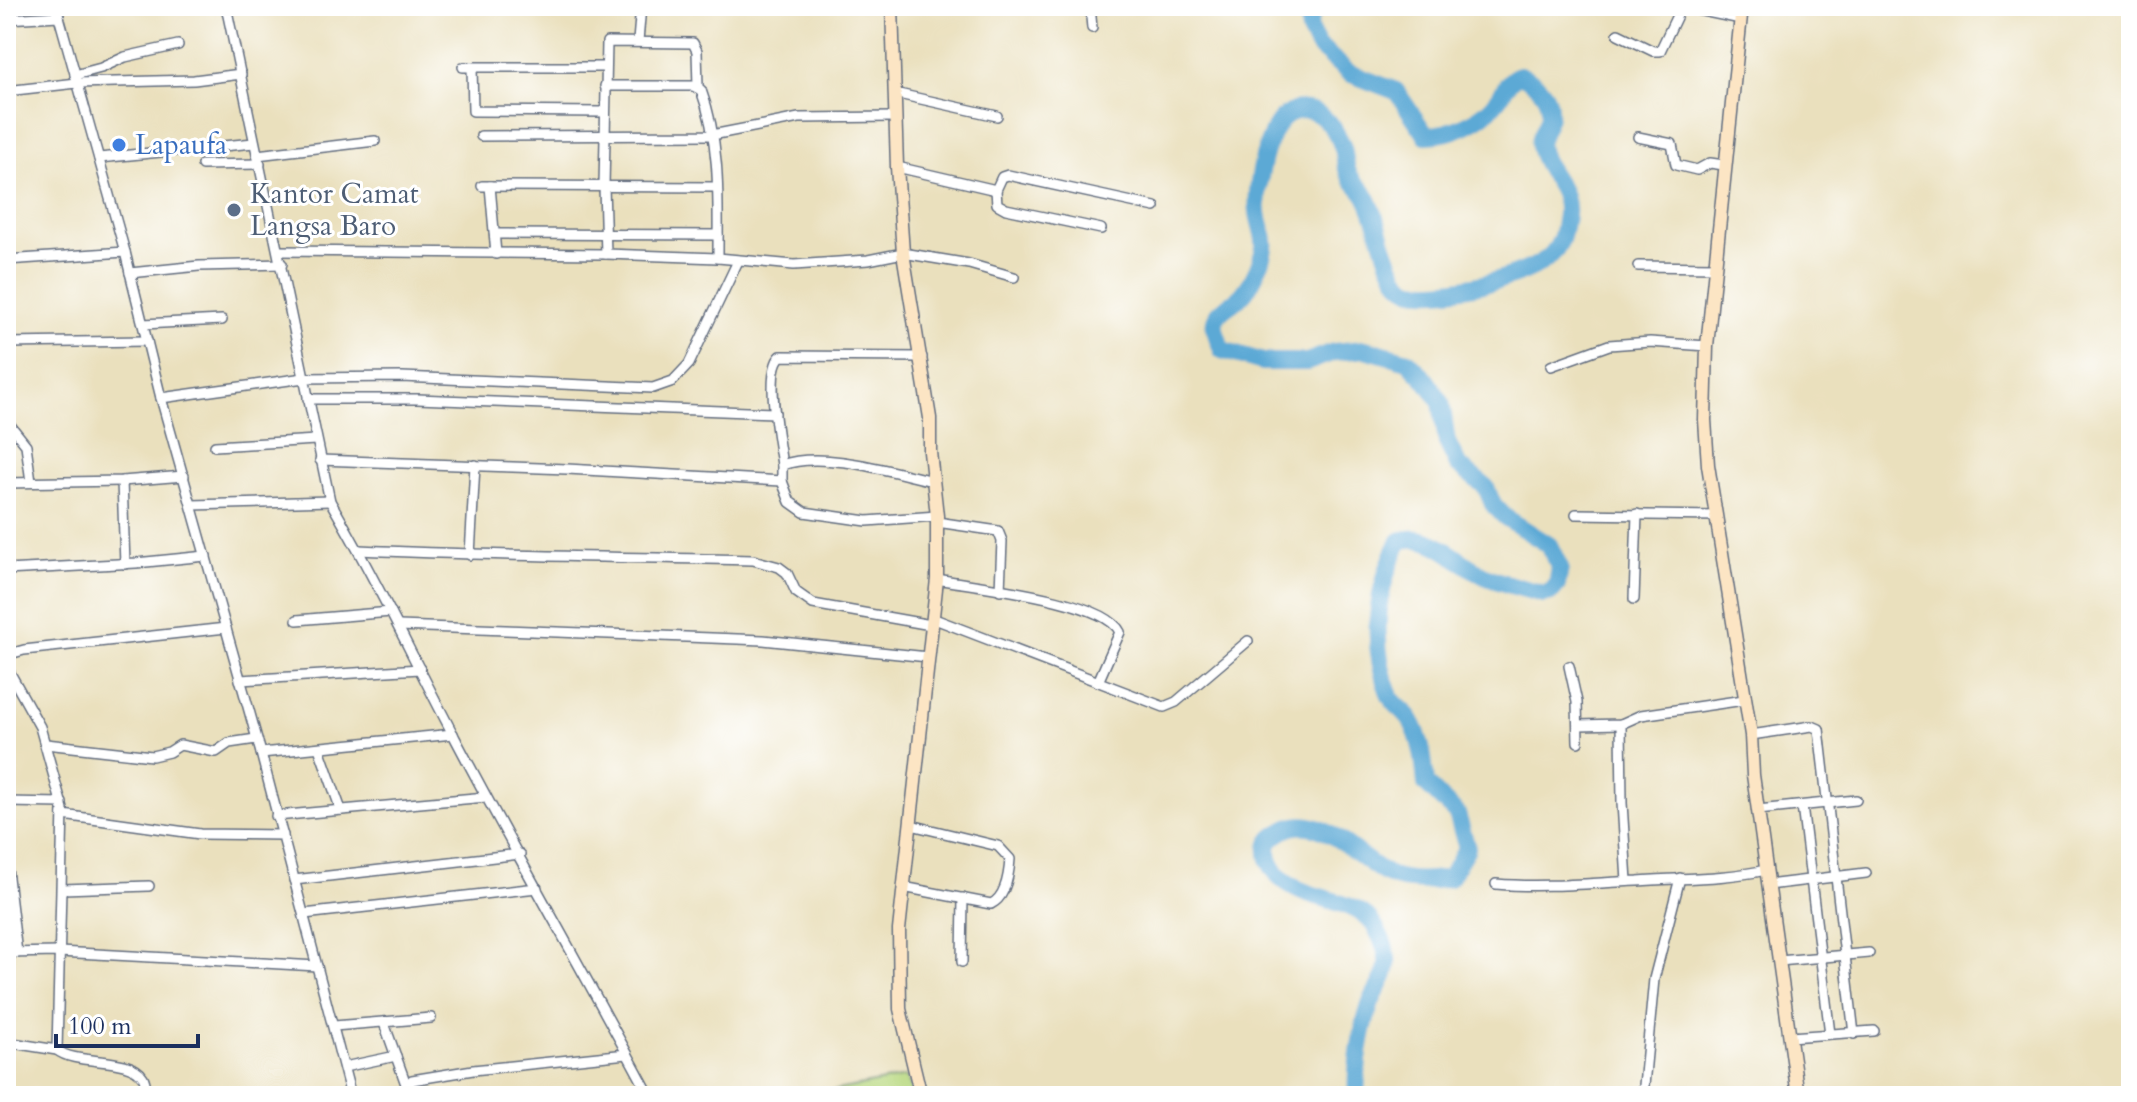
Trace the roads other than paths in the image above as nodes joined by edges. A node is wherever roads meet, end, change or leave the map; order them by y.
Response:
1 (226, 6) edge
2 (641, 6) edge
3 (892, 6) edge
4 (1090, 6) edge
5 (1679, 6) edge
6 (58, 11) edge
7 (1742, 12) edge
8 (6, 19) edge
9 (1092, 28) dead end
10 (1618, 34) dead end
11 (638, 41) junction
12 (178, 45) dead end
13 (605, 67) junction
14 (241, 74) junction
15 (76, 79) junction
16 (605, 86) junction
17 (698, 87) junction
18 (6, 91) edge
19 (894, 93) junction
20 (605, 112) junction
21 (997, 116) dead end
22 (895, 117) junction
23 (605, 134) junction
24 (712, 135) junction
25 (481, 136) dead end
26 (1638, 137) dead end
27 (375, 141) dead end
28 (254, 143) junction
29 (99, 158) junction
30 (258, 159) junction
31 (202, 165) dead end
32 (1724, 165) junction
33 (897, 167) junction
34 (604, 186) junction
35 (717, 187) junction
36 (996, 190) junction
37 (1155, 207) dead end
38 (1101, 229) dead end
39 (495, 234) junction
40 (604, 234) junction
41 (718, 235) junction
42 (279, 251) junction
43 (125, 252) junction
44 (903, 253) junction
45 (496, 254) junction
46 (606, 254) junction
47 (718, 258) junction
48 (6, 260) edge
49 (738, 261) junction
50 (282, 264) junction
51 (1638, 266) dead end
52 (1715, 267) junction
53 (130, 273) junction
54 (1014, 277) dead end
55 (222, 320) dead end
56 (143, 324) junction
57 (147, 341) junction
58 (6, 343) edge
59 (1707, 346) junction
60 (922, 357) junction
61 (1551, 366) dead end
62 (304, 378) junction
63 (161, 398) junction
64 (308, 399) junction
65 (775, 413) junction
66 (6, 420) edge
67 (316, 440) junction
68 (215, 446) dead end
69 (320, 460) junction
70 (475, 465) junction
71 (782, 465) junction
72 (184, 476) junction
73 (122, 481) junction
74 (782, 481) junction
75 (933, 481) junction
76 (31, 482) junction
77 (6, 483) edge
78 (330, 501) junction
79 (192, 505) junction
80 (1576, 514) dead end
81 (1637, 514) junction
82 (1717, 516) junction
83 (937, 519) junction
84 (359, 550) junction
85 (470, 555) junction
86 (206, 556) junction
87 (125, 564) junction
88 (6, 570) edge
89 (937, 579) junction
90 (1000, 590) junction
91 (1634, 599) dead end
92 (391, 612) junction
93 (297, 620) dead end
94 (931, 622) junction
95 (399, 626) junction
96 (226, 628) junction
97 (1248, 641) dead end
98 (6, 655) edge
99 (928, 657) junction
100 (6, 666) edge
101 (1569, 666) dead end
102 (420, 669) junction
103 (240, 680) junction
104 (1098, 682) junction
105 (1744, 700) junction
106 (1621, 724) junction
107 (1579, 725) junction
108 (453, 734) junction
109 (1751, 735) junction
110 (256, 739) junction
111 (1578, 742) dead end
112 (46, 744) junction
113 (319, 748) junction
114 (261, 753) junction
115 (486, 797) junction
116 (1856, 800) dead end
117 (6, 802) edge
118 (62, 803) junction
119 (1826, 804) junction
120 (1802, 806) junction
121 (341, 810) junction
122 (1758, 810) junction
123 (63, 815) junction
124 (276, 816) junction
125 (911, 825) junction
126 (283, 835) junction
127 (520, 854) junction
128 (7, 869) edge
129 (1766, 870) junction
130 (1866, 873) dead end
131 (1834, 876) junction
132 (1680, 878) junction
133 (1811, 879) junction
134 (294, 880) junction
135 (1627, 881) junction
136 (1496, 884) dead end
137 (1768, 885) junction
138 (149, 886) dead end
139 (903, 887) junction
140 (537, 888) junction
141 (63, 889) junction
142 (963, 898) junction
143 (304, 914) junction
144 (59, 952) junction
145 (6, 953) edge
146 (17, 953) junction
147 (1869, 953) dead end
148 (1846, 954) junction
149 (1820, 957) junction
150 (1779, 961) junction
151 (962, 962) dead end
152 (317, 966) junction
153 (431, 1018) dead end
154 (384, 1023) junction
155 (334, 1026) junction
156 (1874, 1031) dead end
157 (1830, 1034) junction
158 (1854, 1034) junction
159 (1790, 1037) junction
160 (6, 1042) edge
161 (57, 1050) junction
162 (627, 1054) junction
163 (396, 1056) junction
164 (344, 1067) junction
165 (408, 1092) edge
166 (147, 1096) edge
167 (351, 1096) edge
168 (650, 1096) edge
169 (921, 1096) edge
170 (1643, 1096) edge
171 (1798, 1096) edge

1 - 14 street
2 - 11 street
3 - 19 street
4 - 9 street
5 - 7 street
5 - 10 street
6 - 8 street
6 - 15 street
7 - 32 street
11 - 13 street
11 - 17 street
12 - 15 street
13 - 16 street
13 - 20 street
14 - 15 street
14 - 28 street
15 - 18 street
15 - 29 street
16 - 17 street
16 - 20 street
17 - 24 street
19 - 21 street
19 - 22 street
20 - 23 street
22 - 24 street
22 - 33 street
23 - 24 street
23 - 25 street
23 - 34 street
24 - 35 street
26 - 32 street
27 - 30 street
28 - 29 street
28 - 30 street
29 - 43 street
30 - 31 street
30 - 42 street
32 - 52 street
33 - 36 street
33 - 44 street
34 - 35 street
34 - 39 street
34 - 40 street
35 - 41 street
36 - 37 street
36 - 38 street
39 - 40 street
39 - 45 street
40 - 41 street
40 - 46 street
41 - 47 street
42 - 45 street
42 - 50 street
43 - 48 street
43 - 53 street
44 - 49 street
44 - 54 street
44 - 60 street
45 - 46 street
46 - 47 street
47 - 49 street
49 - 62 street
50 - 53 street
50 - 62 street
51 - 52 street
52 - 59 street
53 - 56 street
55 - 56 street
56 - 57 street
57 - 58 street
57 - 63 street
59 - 61 street
59 - 82 street
60 - 65 street
60 - 75 street
62 - 63 street
62 - 64 street
63 - 72 street
64 - 65 street
64 - 67 street
65 - 71 street
66 - 76 street
67 - 68 street
67 - 69 street
69 - 70 street
69 - 78 street
70 - 74 street
70 - 85 street
71 - 74 street
71 - 75 street
72 - 73 street
72 - 79 street
73 - 76 street
73 - 87 street
74 - 83 street
75 - 83 street
76 - 77 street
78 - 79 street
78 - 84 street
79 - 86 street
80 - 81 street
81 - 82 street
81 - 91 street
82 - 105 street
83 - 89 street
83 - 90 street
84 - 85 street
84 - 92 street
85 - 94 street
86 - 87 street
86 - 96 street
87 - 88 street
89 - 90 street
89 - 94 street
90 - 104 street
92 - 93 street
92 - 95 street
94 - 99 street
94 - 104 street
95 - 99 street
95 - 102 street
96 - 98 street
96 - 103 street
97 - 104 street
99 - 125 street
100 - 112 street
101 - 107 street
102 - 103 street
102 - 108 street
103 - 110 street
105 - 106 street
105 - 109 street
106 - 107 street
106 - 135 street
107 - 111 street
108 - 113 street
108 - 115 street
109 - 119 street
109 - 122 street
110 - 112 street
110 - 114 street
112 - 118 street
113 - 114 street
113 - 121 street
114 - 124 street
115 - 121 street
115 - 127 street
116 - 119 street
117 - 118 street
118 - 123 street
119 - 120 street
119 - 131 street
120 - 122 street
120 - 133 street
121 - 124 street
122 - 129 street
123 - 126 street
123 - 141 street
124 - 126 street
125 - 139 street
125 - 142 street
126 - 134 street
127 - 134 street
127 - 140 street
128 - 146 street
129 - 132 street
129 - 137 street
130 - 131 street
131 - 133 street
131 - 148 street
132 - 135 street
132 - 170 street
133 - 137 street
133 - 149 street
134 - 143 street
135 - 136 street
137 - 150 street
138 - 141 street
139 - 142 street
139 - 169 street
140 - 143 street
140 - 162 street
141 - 144 street
142 - 151 street
143 - 152 street
144 - 146 street
144 - 152 street
144 - 161 street
145 - 146 street
147 - 148 street
148 - 149 street
148 - 158 street
149 - 150 street
149 - 157 street
150 - 159 street
152 - 155 street
153 - 154 street
154 - 155 street
154 - 163 street
155 - 164 street
156 - 158 street
157 - 158 street
157 - 159 street
159 - 171 street
160 - 161 street
161 - 166 street
162 - 165 street
162 - 168 street
163 - 164 street
163 - 165 street
164 - 167 street

